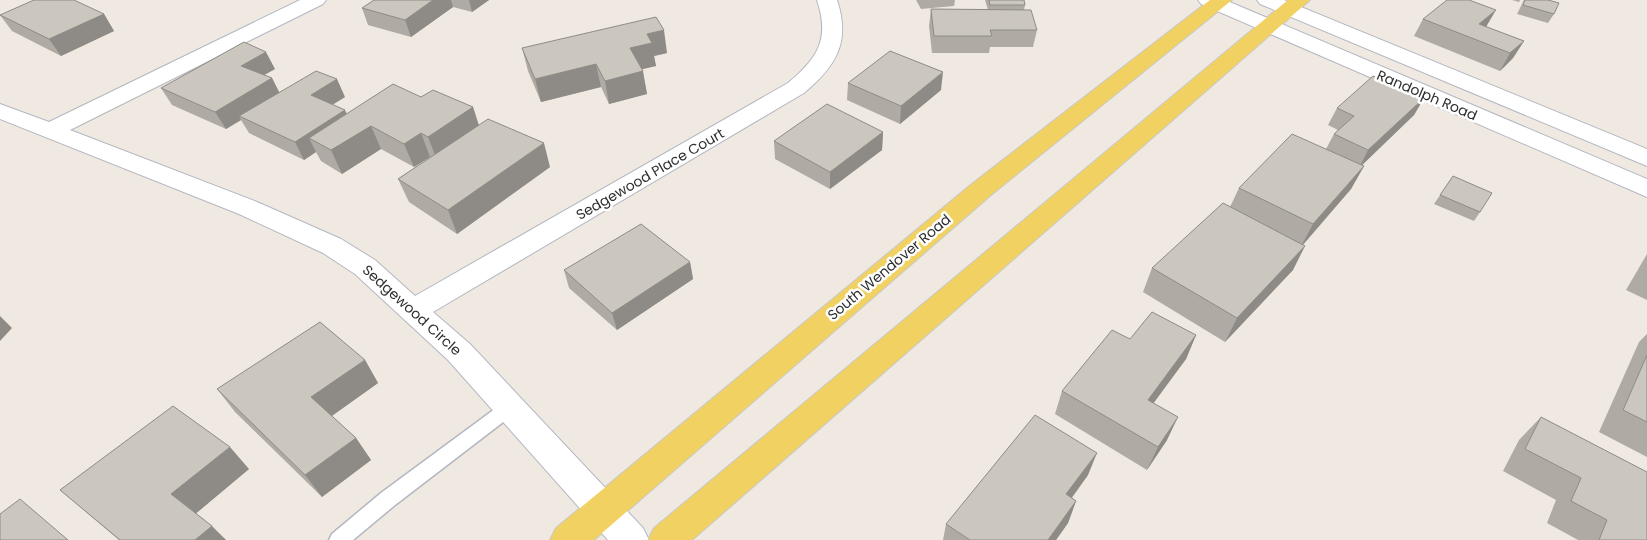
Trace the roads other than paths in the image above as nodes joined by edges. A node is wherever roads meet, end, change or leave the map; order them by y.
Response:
1 (316, 0) edge
2 (827, 0) edge
3 (1267, 0) edge
4 (1215, 1) edge
5 (1294, 5) edge
6 (1268, 27) junction
7 (0, 111) edge
8 (49, 131) junction
9 (1647, 158) edge
10 (1647, 189) edge
11 (413, 310) junction
12 (509, 408) junction
13 (602, 510) junction
14 (339, 540) edge
15 (568, 540) edge
16 (632, 540) edge
17 (666, 540) edge

1 - 8 street
2 - 11 street, Sedgewood Place Court
3 - 5 street, Randolph Road
4 - 6 street, Randolph Road
4 - 13 main road, South Wendover Road
5 - 6 main road
5 - 9 street, Randolph Road
6 - 10 street, Randolph Road
6 - 17 main road
7 - 8 street, Sedgewood Circle
8 - 11 street, Sedgewood Circle
11 - 12 street, Sedgewood Circle
12 - 13 street, Sedgewood Circle
12 - 14 lane
13 - 15 main road, South Wendover Road
13 - 16 street, Sedgewood Circle

